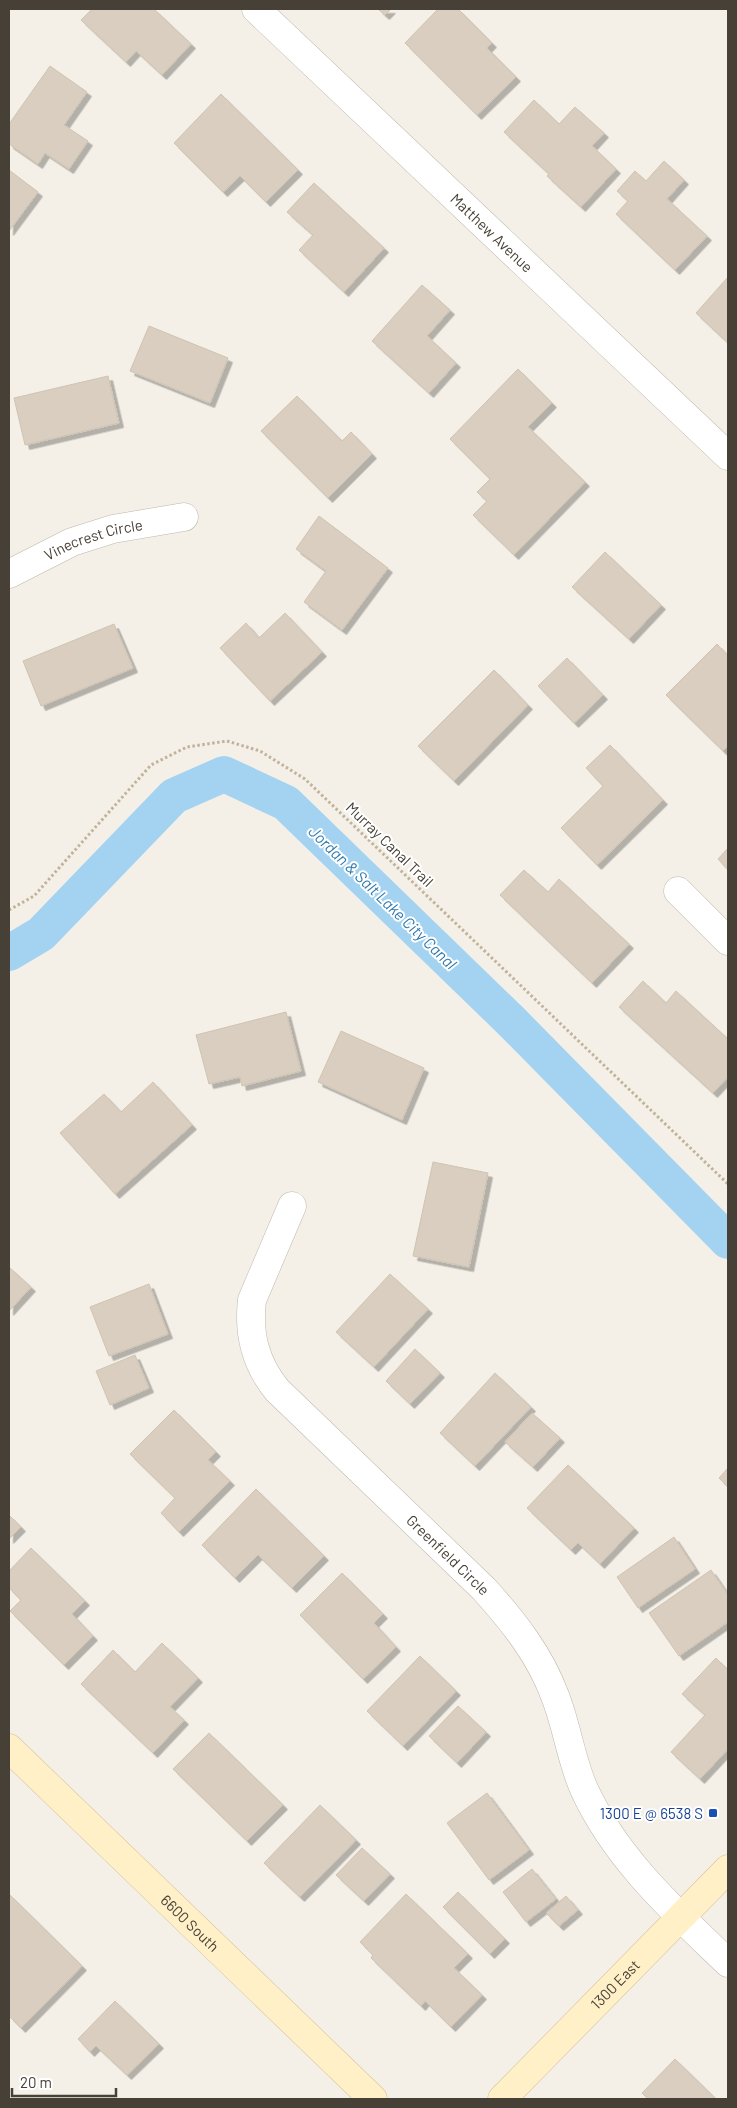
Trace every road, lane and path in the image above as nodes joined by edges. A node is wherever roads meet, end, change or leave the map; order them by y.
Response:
1 (256, 9) edge
2 (728, 456) edge
3 (184, 517) dead end
4 (9, 574) edge
5 (678, 891) dead end
6 (9, 910) edge
7 (728, 941) edge
8 (728, 1184) edge
9 (292, 1206) dead end
10 (9, 1748) edge
11 (728, 1869) edge
12 (681, 1918) junction
13 (728, 1963) edge
14 (373, 2099) edge
15 (502, 2099) edge

1 - 2 street, Matthew Avenue
3 - 4 street, Vinecrest Circle
5 - 7 street
6 - 8 path, Murray Canal Trail
9 - 12 street, Greenfield Circle
10 - 14 main road, 6600 South
11 - 12 main road, 1300 East
12 - 13 street, Greenfield Circle
12 - 15 main road, 1300 East

